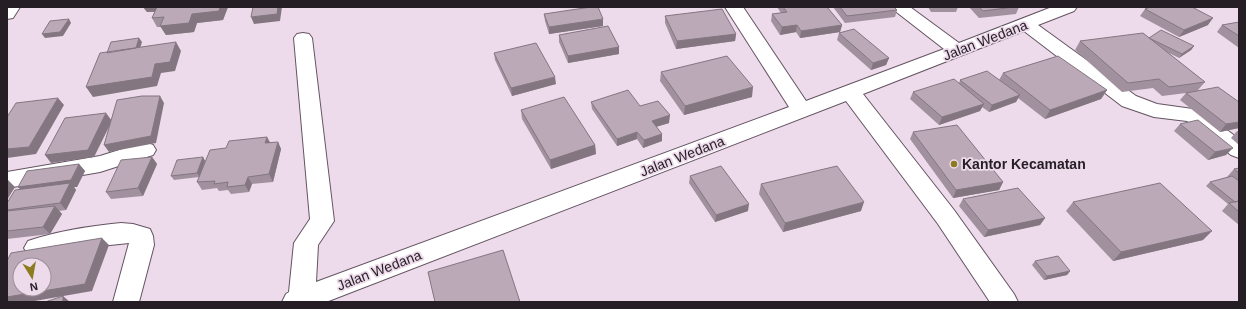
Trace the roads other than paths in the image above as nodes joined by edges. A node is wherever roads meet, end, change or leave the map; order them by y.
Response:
1 (12, 7) edge
2 (734, 7) edge
3 (899, 7) edge
4 (1068, 7) edge
5 (7, 14) edge
6 (1026, 24) junction
7 (303, 38) dead end
8 (957, 50) junction
9 (850, 92) junction
10 (802, 111) junction
11 (145, 150) dead end
12 (1239, 150) edge
13 (7, 180) edge
14 (37, 248) edge
15 (299, 301) edge
16 (126, 302) edge
17 (1005, 302) edge

1 - 5 street
2 - 10 street
3 - 8 street
4 - 6 street, Jalan Wedana
6 - 8 street, Jalan Wedana
6 - 12 street
7 - 15 street
8 - 9 street, Jalan Wedana
9 - 10 street, Jalan Wedana
9 - 17 street
10 - 15 street, Jalan Wedana
11 - 13 street
14 - 16 street

